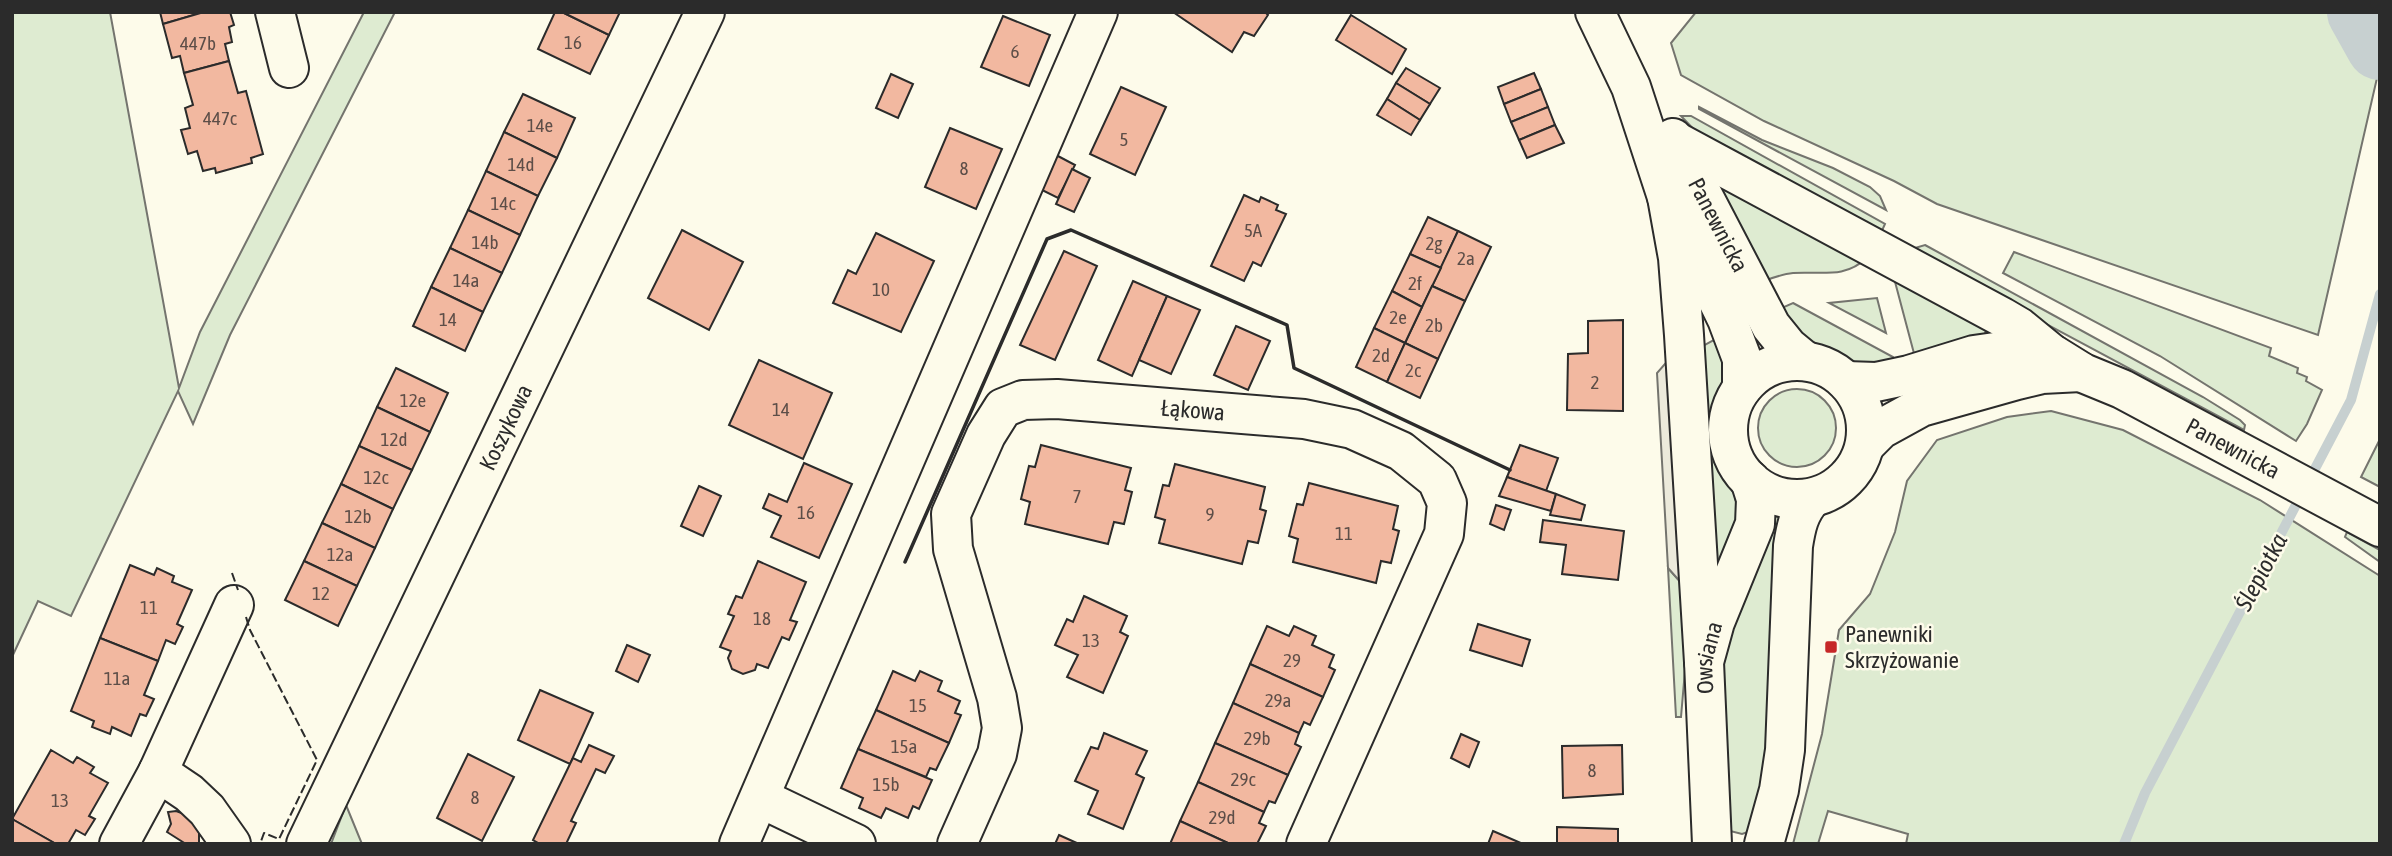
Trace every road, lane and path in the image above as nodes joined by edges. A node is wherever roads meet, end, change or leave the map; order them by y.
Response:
1 (275, 12) edge
2 (705, 12) edge
3 (1098, 12) edge
4 (1595, 12) edge
5 (289, 68) dead end
6 (1631, 88) junction
7 (1677, 142) junction
8 (1667, 197) junction
9 (1805, 361) junction
10 (2068, 364) junction
11 (1846, 381) junction
12 (1742, 388) junction
13 (1865, 445) junction
14 (1750, 480) junction
15 (1812, 498) junction
16 (2380, 527) edge
17 (234, 605) dead end
18 (1704, 662) junction
19 (158, 772) junction
20 (760, 798) junction
21 (1716, 838) edge
22 (1764, 843) edge
23 (119, 844) edge
24 (231, 844) edge
25 (306, 844) edge
26 (739, 844) edge
27 (856, 844) edge
28 (957, 844) edge
29 (1306, 844) edge

1 - 5 street
2 - 25 street, Koszykowa
3 - 20 street
4 - 6 street, Panewnicka
6 - 7 street, Panewnicka
6 - 8 street, Panewnicka
7 - 9 street, Panewnicka
7 - 10 street
8 - 12 street, Panewnicka
8 - 18 street
9 - 11 street
9 - 12 street
10 - 11 street, Panewnicka
10 - 13 street, Panewnicka
10 - 16 street, Panewnicka
11 - 13 street
12 - 14 street
13 - 15 street
14 - 15 street
14 - 18 street, Owsiana
15 - 22 street
17 - 19 street
18 - 21 street, Owsiana
19 - 23 street
19 - 24 street
20 - 26 street
20 - 27 street
28 - 29 street, Łąkowa

